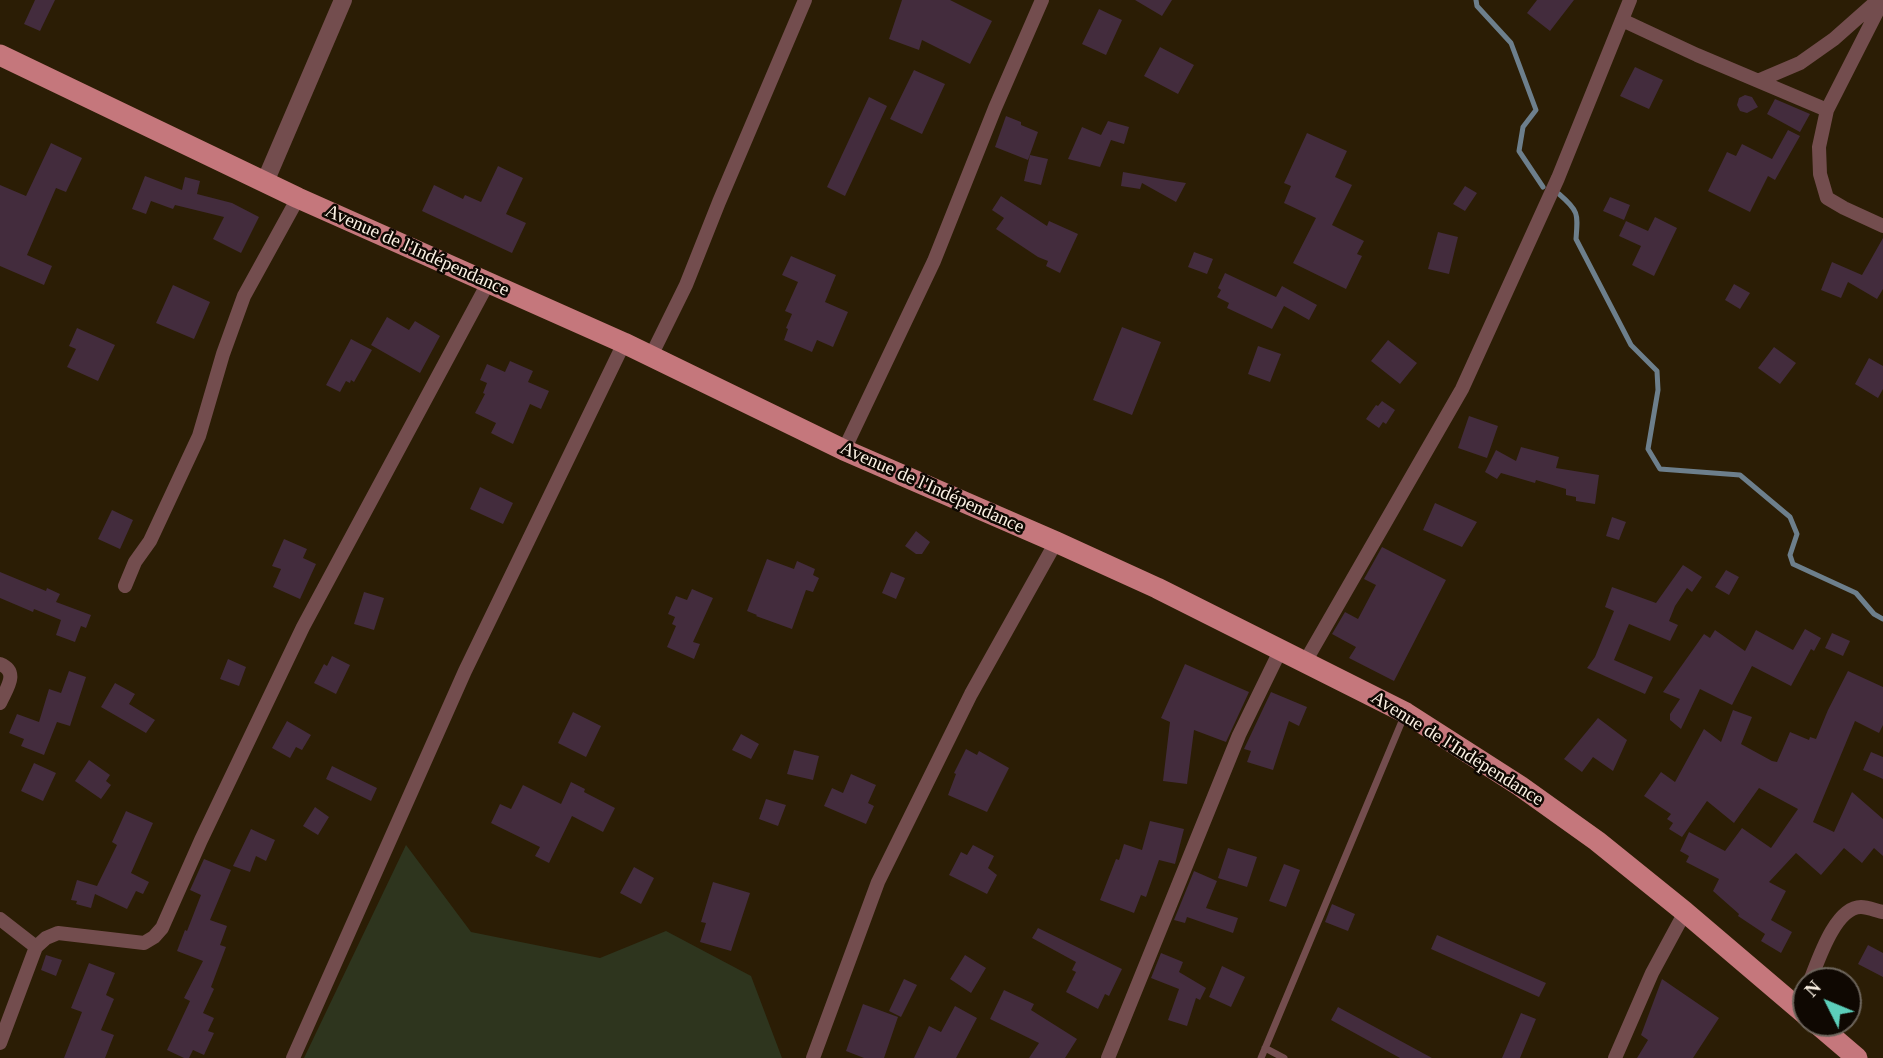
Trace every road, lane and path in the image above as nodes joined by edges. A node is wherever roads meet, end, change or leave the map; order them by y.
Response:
1 (342, 0) edge
2 (805, 0) edge
3 (1042, 0) edge
4 (1630, 0) edge
5 (1881, 0) edge
6 (1622, 20) junction
7 (0, 55) edge
8 (1760, 80) junction
9 (1827, 110) junction
10 (265, 181) junction
11 (298, 198) junction
12 (1883, 226) edge
13 (488, 282) junction
14 (624, 343) junction
15 (651, 355) junction
16 (844, 450) junction
17 (1056, 542) junction
18 (125, 586) dead end
19 (1280, 651) junction
20 (1305, 662) junction
21 (0, 664) edge
22 (0, 703) edge
23 (1406, 713) junction
24 (1685, 912) junction
25 (1883, 912) edge
26 (0, 919) edge
27 (36, 947) junction
28 (1816, 967) edge
29 (1792, 1003) edge
30 (1832, 1037) edge
31 (0, 1044) edge
32 (1265, 1048) junction
33 (293, 1058) edge
34 (813, 1058) edge
35 (1108, 1058) edge
36 (1261, 1058) edge
37 (1284, 1058) edge
38 (1615, 1058) edge
39 (1857, 1058) edge

1 - 10 street
2 - 15 street
3 - 16 street
4 - 6 street
5 - 8 street
5 - 9 street
6 - 8 street
6 - 20 street
7 - 10 main road, Avenue de l'Indépendance
8 - 9 street
9 - 12 street
10 - 11 main road, Avenue de l'Indépendance
11 - 13 main road, Avenue de l'Indépendance
11 - 18 street
13 - 14 main road, Avenue de l'Indépendance
13 - 27 street
14 - 15 main road, Avenue de l'Indépendance
14 - 33 street
15 - 16 main road, Avenue de l'Indépendance
16 - 17 main road, Avenue de l'Indépendance
17 - 19 main road, Avenue de l'Indépendance
17 - 34 street
19 - 20 main road, Avenue de l'Indépendance
19 - 35 street
20 - 23 main road, Avenue de l'Indépendance
21 - 22 street
23 - 24 main road, Avenue de l'Indépendance
23 - 32 lane
24 - 29 main road, Avenue de l'Indépendance
24 - 38 street
25 - 28 street
26 - 27 street
27 - 31 street
30 - 39 main road
32 - 36 lane
32 - 37 lane

